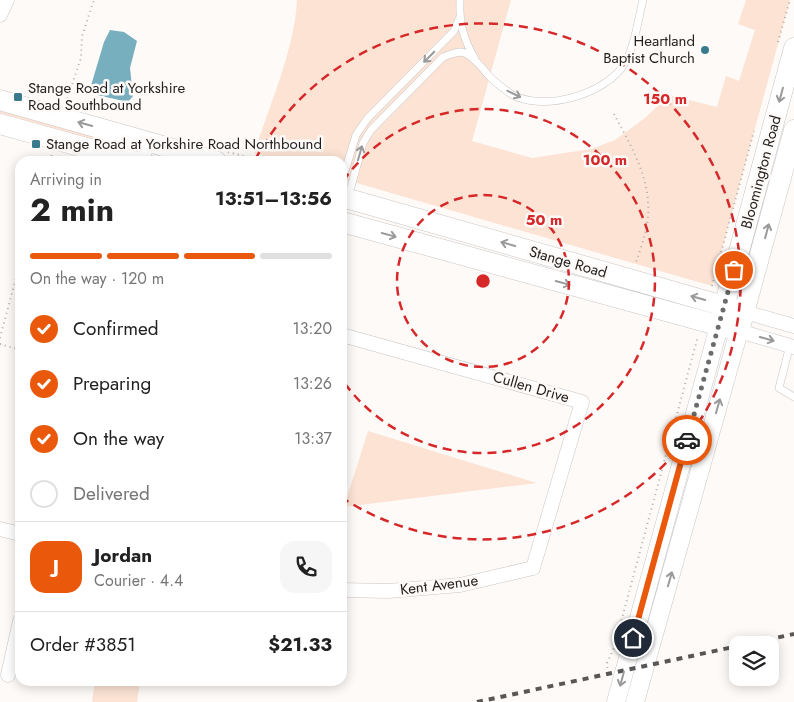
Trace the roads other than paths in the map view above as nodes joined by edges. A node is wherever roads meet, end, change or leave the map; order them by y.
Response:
1 (7, 0) edge
2 (460, 0) edge
3 (643, 0) edge
4 (0, 15) edge
5 (459, 19) junction
6 (786, 47) edge
7 (477, 63) junction
8 (0, 100) edge
9 (0, 124) edge
10 (794, 130) edge
11 (148, 142) junction
12 (115, 156) edge
13 (144, 156) edge
14 (198, 156) edge
15 (347, 165) edge
16 (347, 192) edge
17 (347, 198) edge
18 (347, 223) edge
19 (716, 304) junction
20 (742, 321) junction
21 (711, 323) junction
22 (794, 326) edge
23 (347, 336) edge
24 (792, 346) edge
25 (794, 397) edge
26 (0, 529) edge
27 (15, 533) edge
28 (534, 568) joint
29 (347, 590) edge
30 (15, 644) edge
31 (8, 675) dead end
32 (616, 702) edge
33 (635, 702) edge

1 - 4 street
2 - 5 lane
7 -> 3 lane
5 - 7 lane
5 -> 15 lane
6 -> 19 main road, Bloomington Road
16 -> 7 lane
11 -> 8 main road
9 - 12 main road
20 -> 10 main road, Bloomington Road
11 - 13 street
11 - 14 main road
19 -> 17 main road, Stange Road
18 -> 21 main road, Stange Road
19 - 20 main road, Stange Road
19 - 21 main road, Bloomington Road
20 - 21 main road, Stange Road
20 - 22 street, Stange Road
20 -> 24 street, Stange Road
33 -> 20 street, Bloomington Road
21 -> 32 street, Bloomington Road
23 - 28 street, Cullen Drive
24 - 25 lane
26 - 27 street
28 - 29 street, Kent Avenue
30 - 31 street

